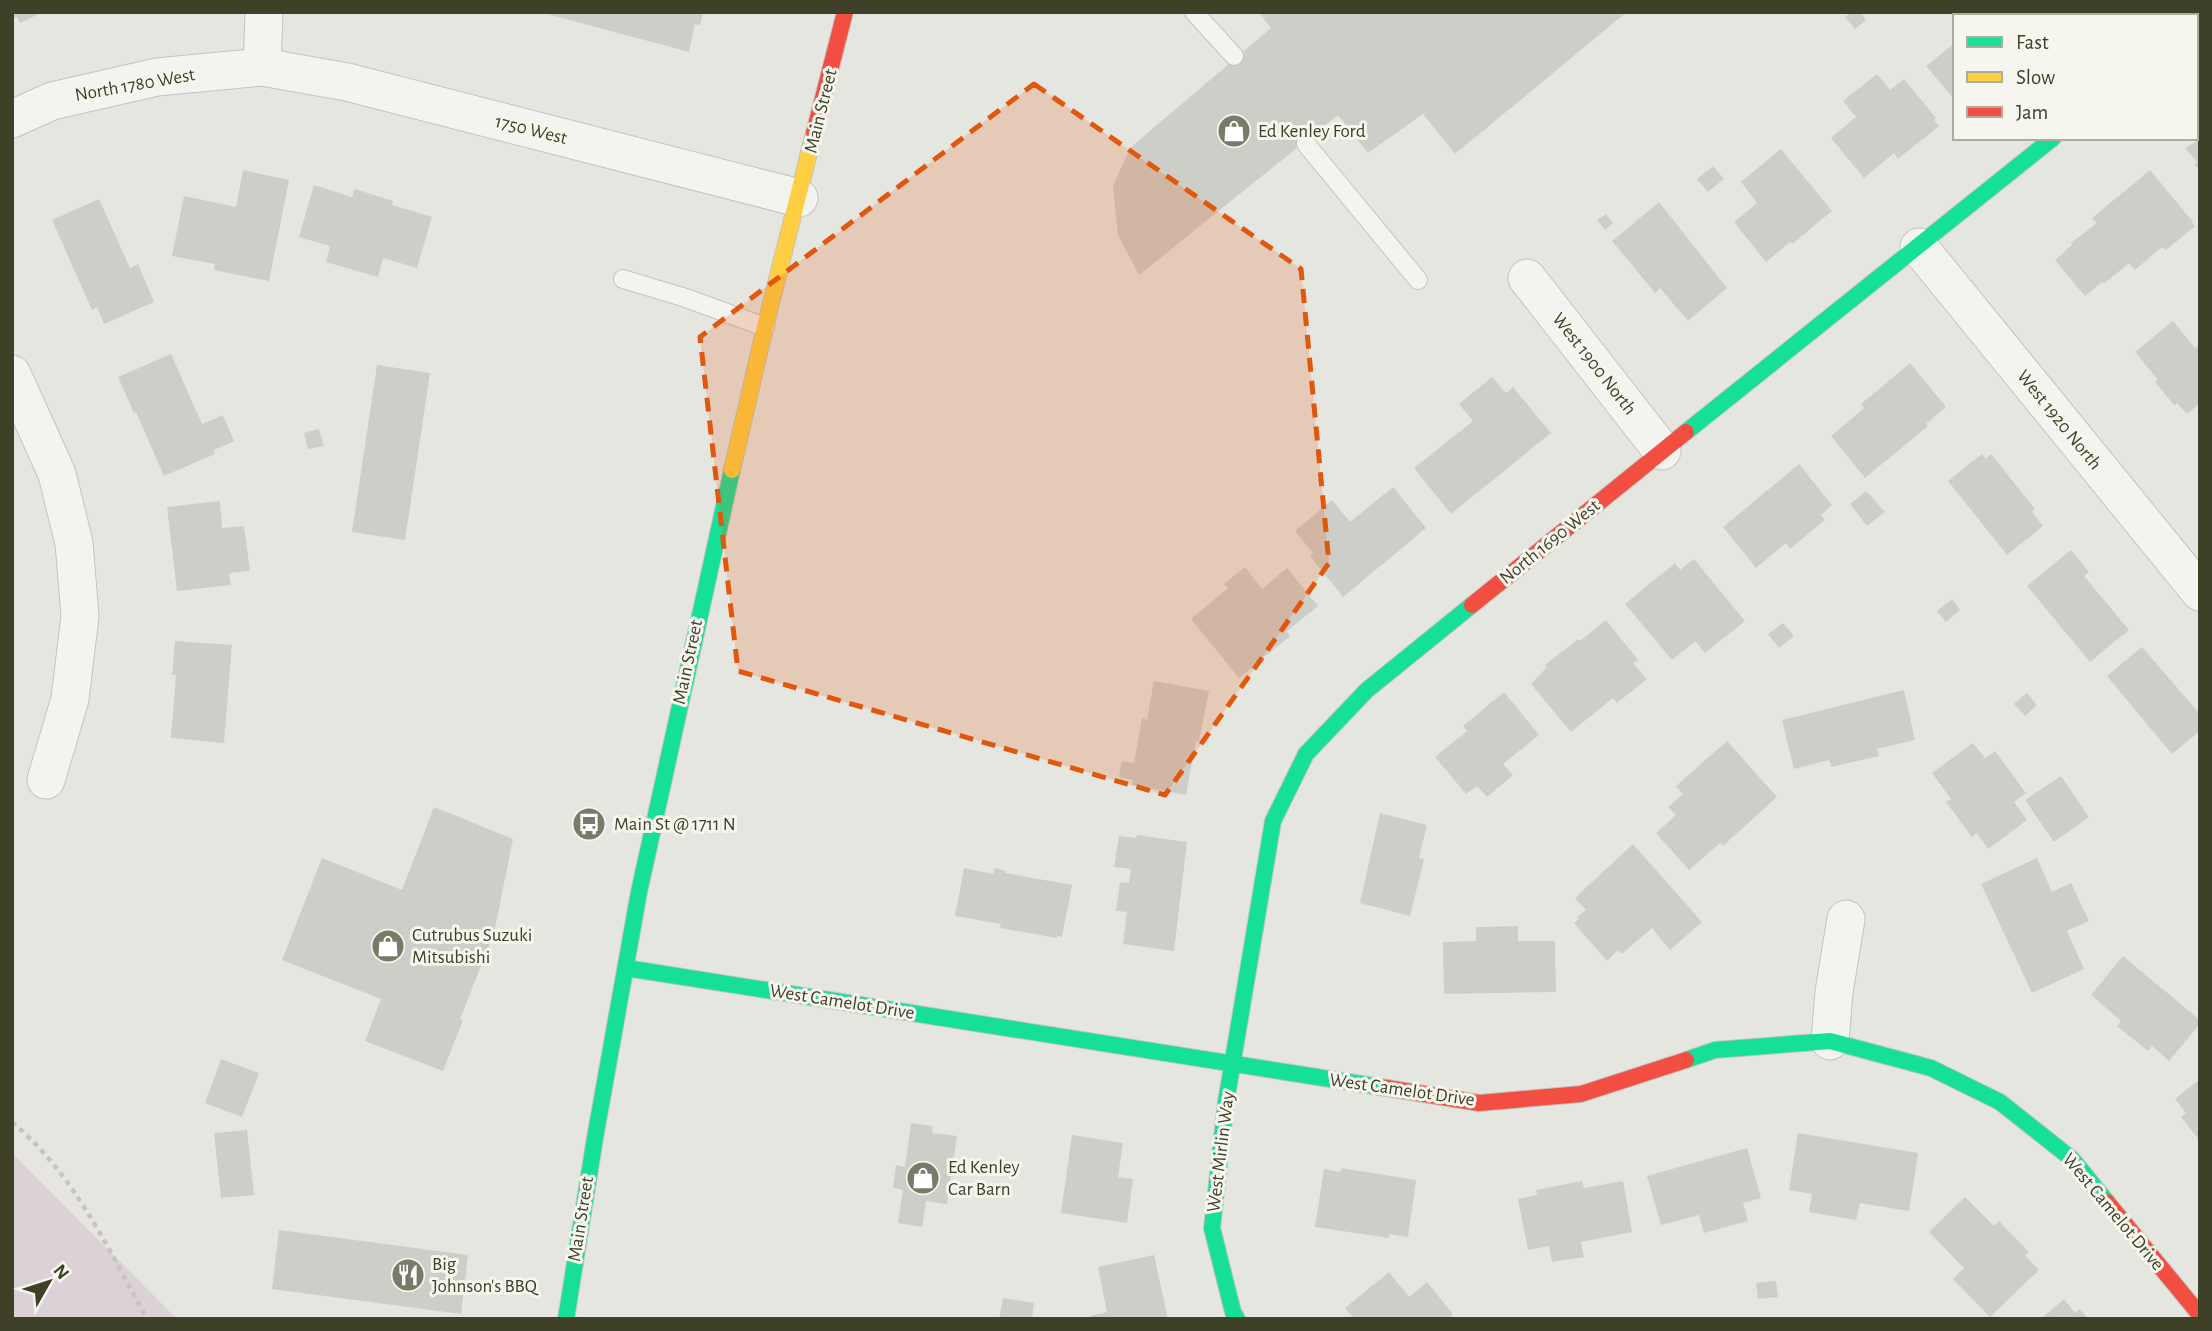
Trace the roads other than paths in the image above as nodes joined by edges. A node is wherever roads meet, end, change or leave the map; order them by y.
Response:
1 (264, 12) edge
2 (1194, 12) edge
3 (844, 13) edge
4 (1234, 56) dead end
5 (262, 66) junction
6 (12, 119) edge
7 (2051, 140) edge
8 (1306, 144) dead end
9 (799, 198) junction
10 (1919, 247) junction
11 (1527, 278) dead end
12 (624, 279) dead end
13 (1418, 280) dead end
14 (765, 327) junction
15 (12, 374) edge
16 (1662, 451) junction
17 (2200, 592) edge
18 (46, 780) dead end
19 (1846, 919) dead end
20 (626, 968) junction
21 (1830, 1041) junction
22 (1232, 1065) junction
23 (2200, 1315) edge
24 (566, 1319) edge
25 (1237, 1319) edge

1 - 5 street
2 - 4 lane
3 - 9 street, Main Street
5 - 6 street, North 1780 West
5 - 9 street, 1750 West
7 - 10 street, North 1690 West
8 - 13 lane
9 - 14 street, Main Street
10 - 16 street, North 1690 West
10 - 17 street, West 1920 North
11 - 16 street, West 1900 North
12 - 14 lane
14 - 20 street, Main Street
15 - 18 street
16 - 22 street, North 1690 West
19 - 21 street
20 - 22 street, West Camelot Drive
20 - 24 street, Main Street
21 - 22 street, West Camelot Drive
21 - 23 street, West Camelot Drive
22 - 25 street, West Mirlin Way

